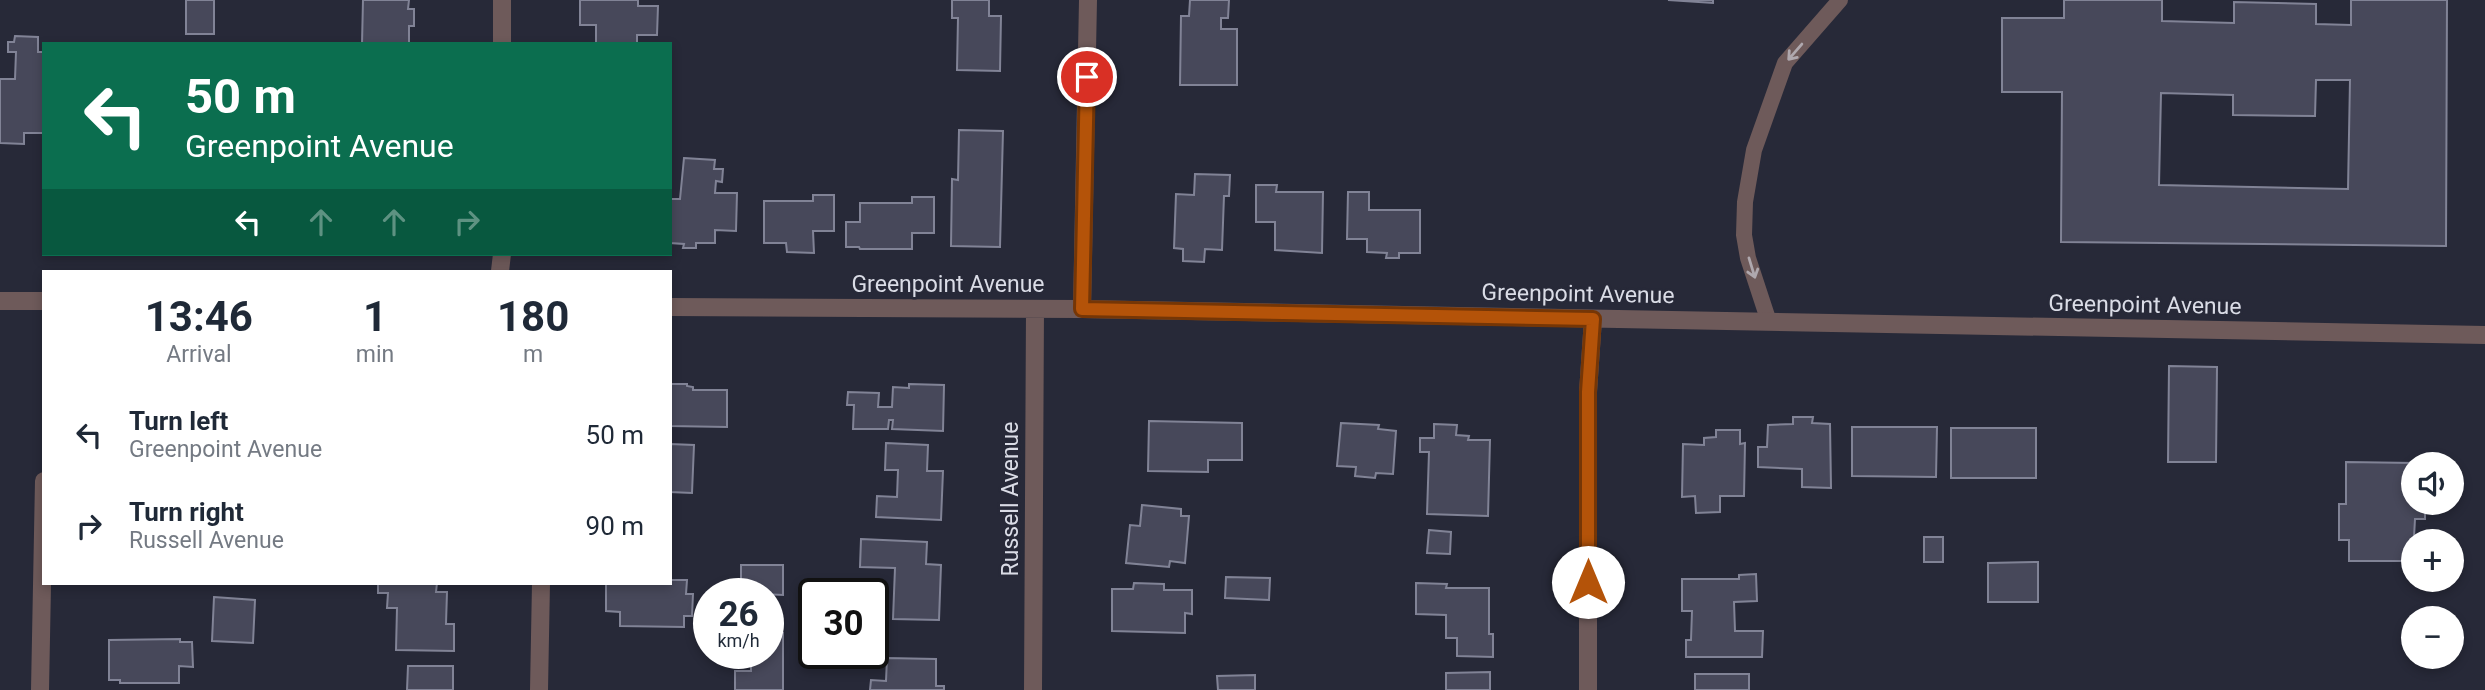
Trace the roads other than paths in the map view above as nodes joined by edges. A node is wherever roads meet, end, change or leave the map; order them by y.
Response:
1 (502, 0) edge
2 (1088, 0) edge
3 (1840, 0) edge
4 (502, 42) edge
5 (0, 301) edge
6 (42, 301) edge
7 (672, 307) edge
8 (1035, 309) junction
9 (1082, 309) junction
10 (1593, 319) junction
11 (1769, 322) junction
12 (2485, 335) edge
13 (42, 585) edge
14 (541, 585) edge
15 (40, 690) edge
16 (539, 690) edge
17 (1033, 690) edge
18 (1588, 690) edge

1 - 4 street
2 - 9 street
3 -> 11 lane
5 - 6 street
7 - 8 street, Greenpoint Avenue
8 - 9 street, Greenpoint Avenue
8 - 17 street, Russell Avenue
9 - 10 street, Greenpoint Avenue
10 - 11 street, Greenpoint Avenue
10 - 18 street
11 - 12 street, Greenpoint Avenue
13 - 15 street
14 - 16 street

